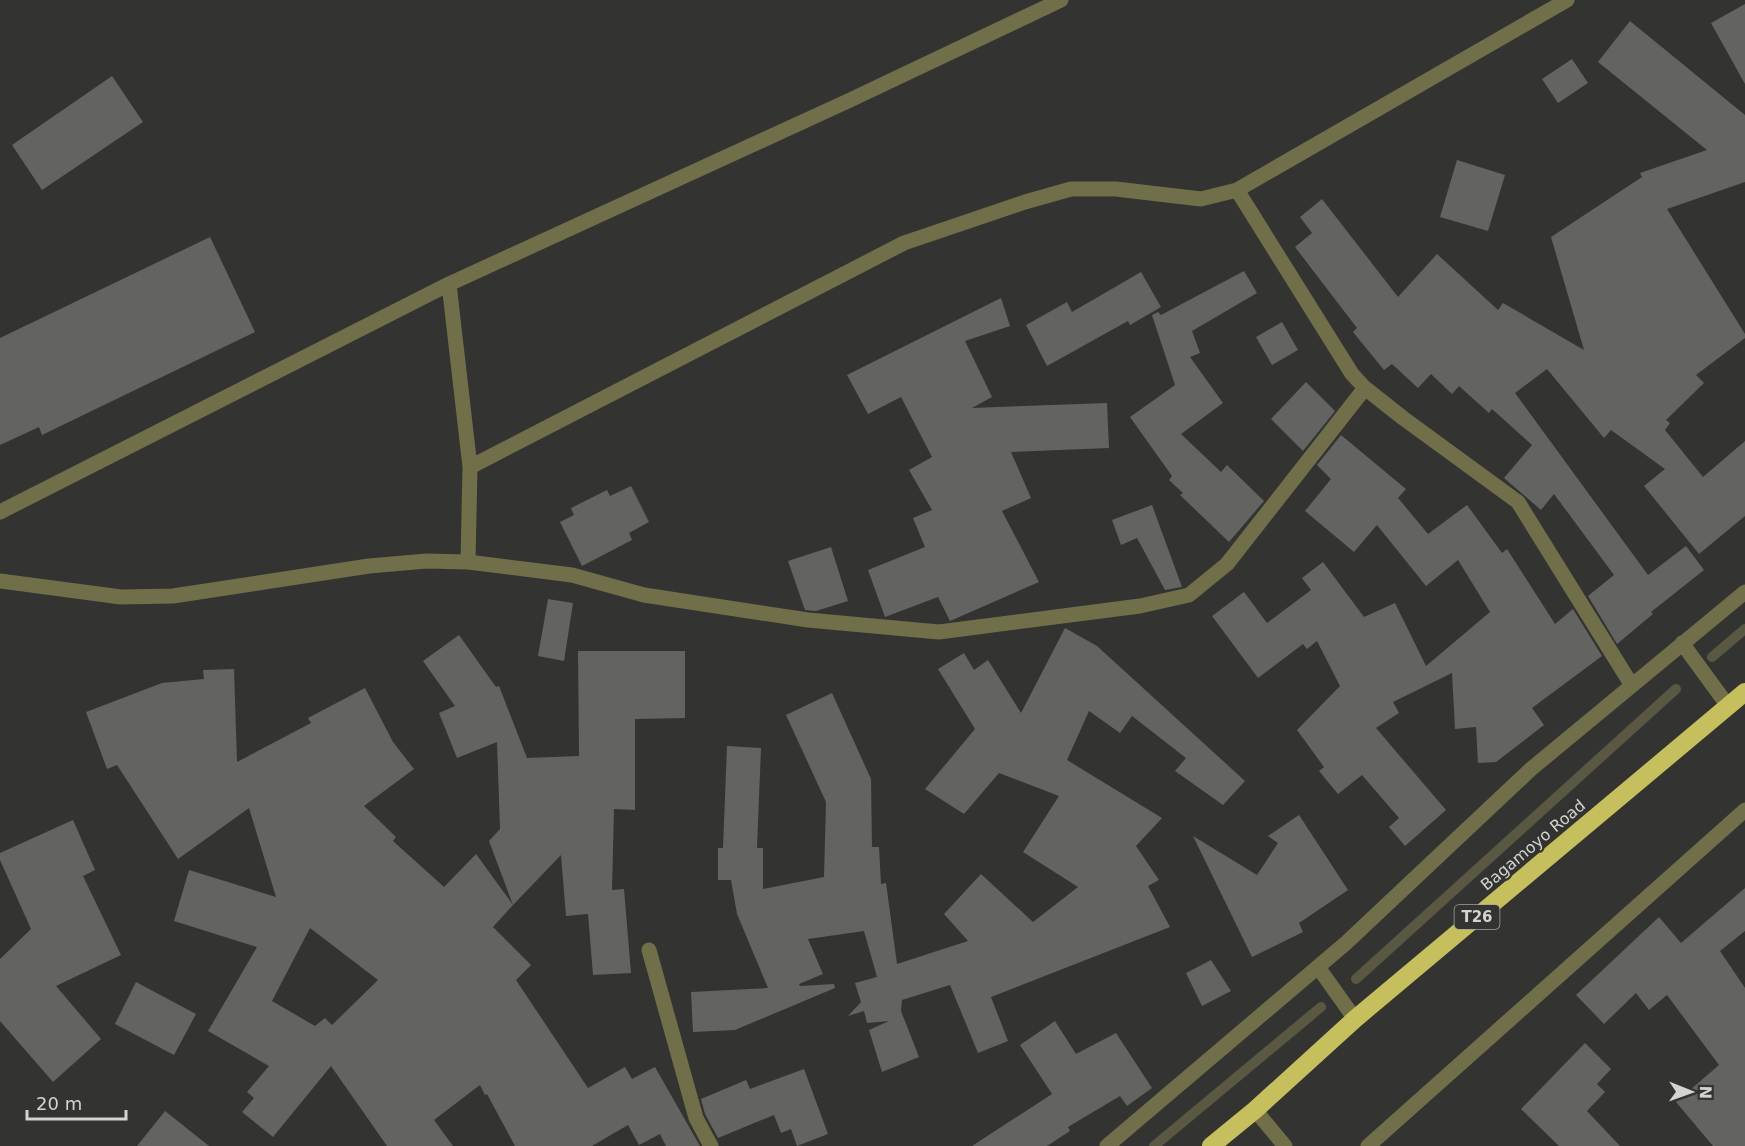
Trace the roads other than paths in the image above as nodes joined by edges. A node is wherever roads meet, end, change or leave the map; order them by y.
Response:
1 (1061, 0) edge
2 (1567, 0) edge
3 (1237, 190) junction
4 (449, 284) junction
5 (1365, 388) junction
6 (470, 467) junction
7 (0, 512) edge
8 (468, 562) junction
9 (0, 581) edge
10 (1745, 592) edge
11 (1682, 643) junction
12 (1631, 684) junction
13 (1745, 692) edge
14 (1728, 706) junction
15 (1745, 810) edge
16 (649, 950) dead end
17 (1318, 967) junction
18 (1355, 1019) junction
19 (1255, 1110) junction
20 (711, 1146) edge
21 (1107, 1146) edge
22 (1211, 1146) edge
23 (1285, 1146) edge
24 (1368, 1146) edge

1 - 4 street
2 - 3 street
3 - 5 street
3 - 6 street
4 - 6 street
4 - 7 street
5 - 8 street
5 - 12 street
6 - 8 street
8 - 9 street
10 - 11 street
11 - 12 street
11 - 14 street
12 - 17 street
13 - 14 highway, Bagamoyo Road / T26
14 - 18 highway, Bagamoyo Road / T26
15 - 24 street
16 - 20 street
17 - 18 street
17 - 21 street
18 - 19 highway, Bagamoyo Road / T26
19 - 22 highway, Bagamoyo Road / T26
19 - 23 street

